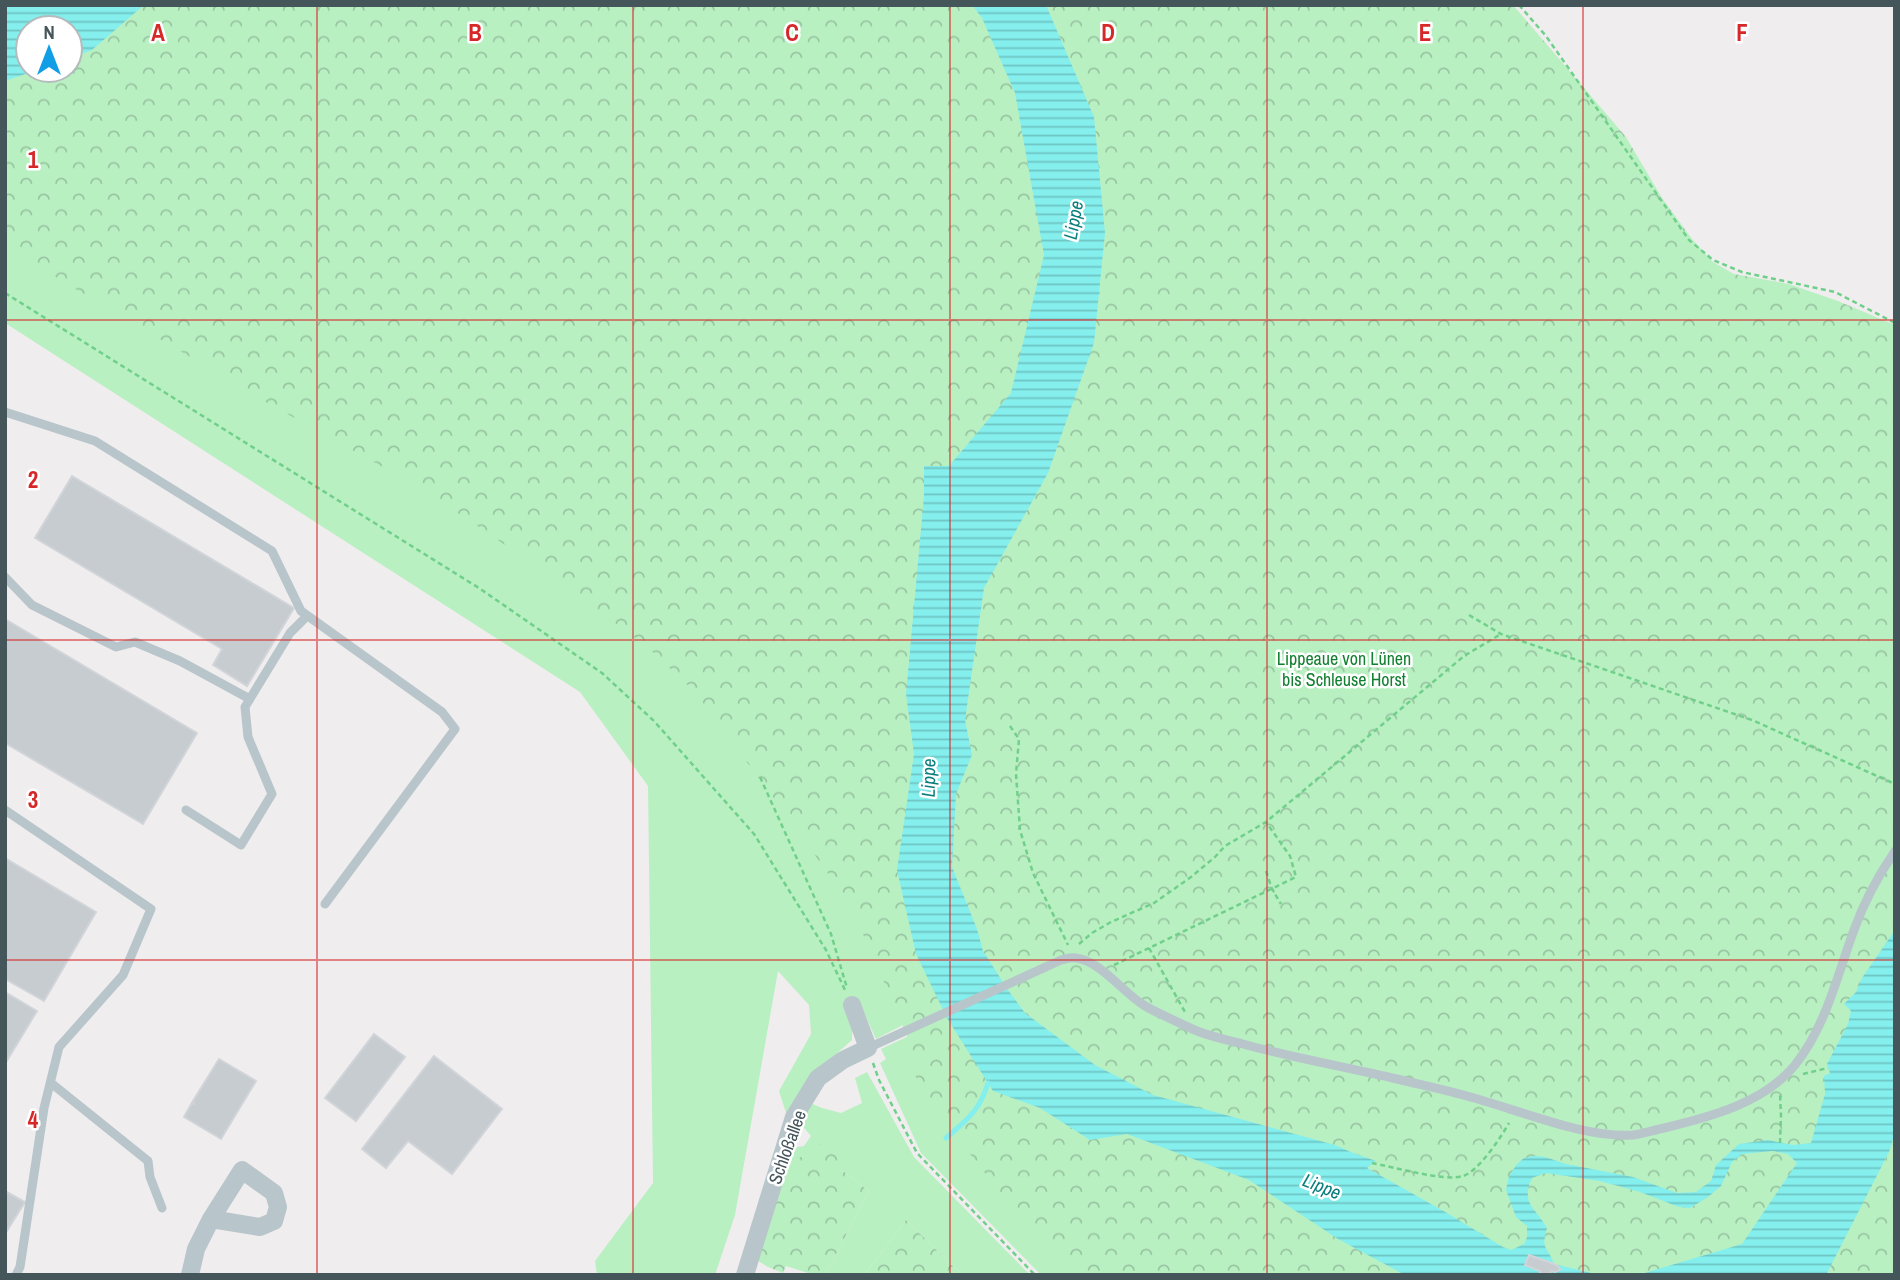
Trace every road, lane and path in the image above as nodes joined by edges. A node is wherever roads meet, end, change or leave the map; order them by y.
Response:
1 (1518, 5) edge
2 (5, 293) edge
3 (1895, 323) edge
4 (5, 412) edge
5 (5, 577) edge
6 (1469, 615) dead end
7 (307, 616) junction
8 (1501, 634) junction
9 (250, 699) junction
10 (1010, 726) dead end
11 (760, 777) dead end
12 (1895, 784) edge
13 (5, 810) edge
14 (186, 810) dead end
15 (1266, 822) junction
16 (1895, 850) edge
17 (1266, 871) dead end
18 (1272, 889) junction
19 (325, 904) dead end
20 (1281, 904) dead end
21 (1149, 948) junction
22 (1074, 957) junction
23 (1112, 965) dead end
24 (852, 1005) junction
25 (1185, 1025) junction
26 (873, 1046) junction
27 (878, 1080) dead end
28 (1779, 1081) junction
29 (51, 1083) junction
30 (1516, 1111) junction
31 (1780, 1143) dead end
32 (1372, 1163) dead end
33 (162, 1208) dead end
34 (211, 1219) dead end
35 (16, 1275) edge
36 (190, 1275) edge
37 (744, 1275) edge
38 (1035, 1275) edge

1 - 3 path
2 - 24 path
4 - 7 lane
5 - 9 lane
6 - 8 path
7 - 9 lane
7 - 19 lane
8 - 12 path
8 - 15 path
9 - 14 lane
10 - 22 path
11 - 24 path
13 - 29 lane
15 - 18 path
15 - 22 path
16 - 28 lane
17 - 18 path
18 - 20 path
18 - 21 path
21 - 23 path
21 - 25 path
22 - 25 lane
22 - 26 lane
24 - 26 street
25 - 30 lane
26 - 37 street, Schloßallee
27 - 38 path
28 - 30 lane
28 - 31 path
29 - 33 lane
29 - 35 lane
30 - 32 path
34 - 36 street

